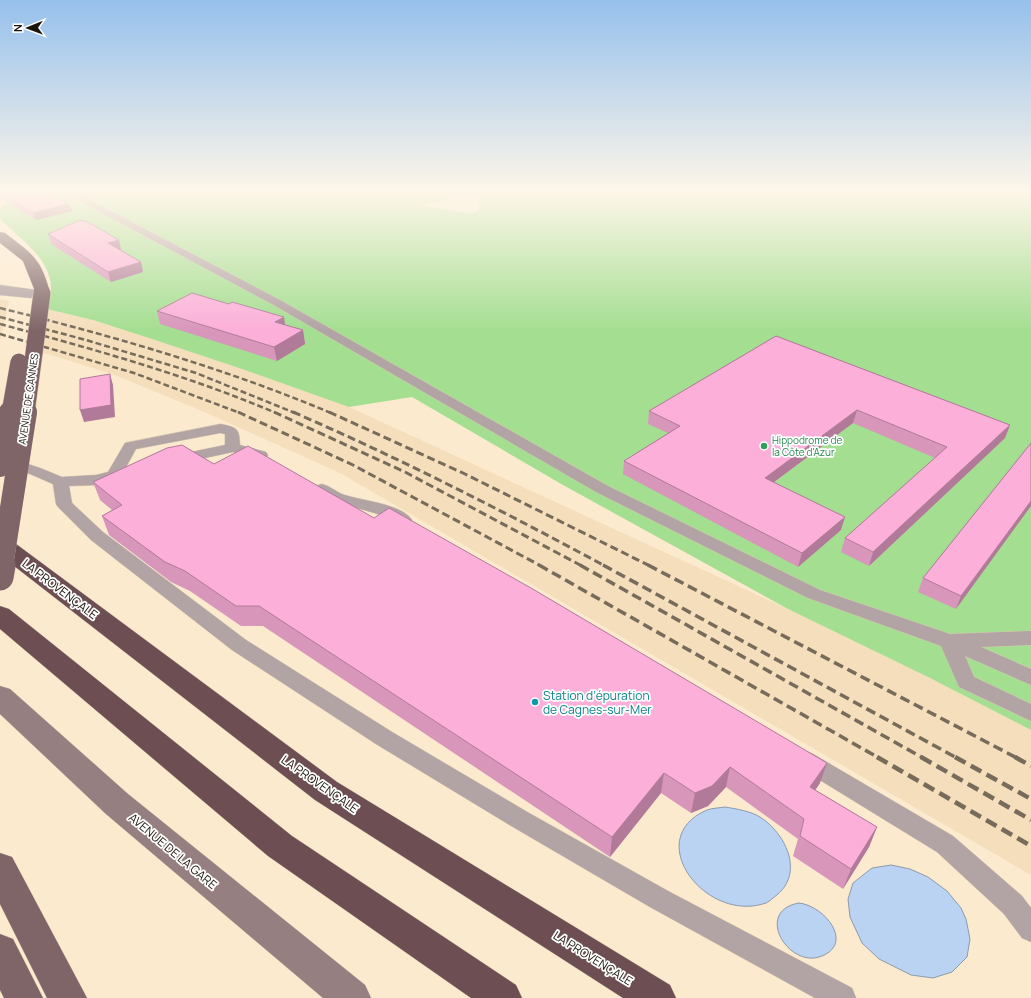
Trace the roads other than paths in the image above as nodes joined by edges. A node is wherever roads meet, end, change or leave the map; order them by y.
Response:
1 (3, 239) edge
2 (157, 239) edge
3 (0, 247) edge
4 (0, 290) edge
5 (36, 293) junction
6 (233, 448) junction
7 (0, 460) edge
8 (158, 463) edge
9 (276, 463) edge
10 (0, 466) edge
11 (136, 469) edge
12 (114, 475) junction
13 (60, 482) junction
14 (309, 482) edge
15 (421, 530) edge
16 (0, 543) edge
17 (0, 577) edge
18 (0, 615) edge
19 (1031, 638) edge
20 (949, 641) junction
21 (1031, 677) edge
22 (0, 697) edge
23 (1031, 713) edge
24 (789, 750) edge
25 (0, 868) edge
26 (1031, 929) edge
27 (0, 952) edge
28 (24, 998) edge
29 (68, 998) edge
30 (352, 998) edge
31 (503, 998) edge
32 (657, 998) edge
33 (842, 998) edge

1 - 5 main road, AVENUE DE CANNES
2 - 20 lane
3 - 5 main road, AVENUE DE CANNES
4 - 5 street
5 - 10 main road, AVENUE DE CANNES, bridge
5 - 17 main road, AVENUE DE CANNES, bridge
6 - 8 lane
6 - 9 lane
6 - 12 lane
7 - 13 lane
11 - 12 lane
12 - 13 lane
13 - 33 lane
14 - 15 lane
16 - 32 highway, LA PROVENÇALE
18 - 31 highway
19 - 20 lane
20 - 21 lane
20 - 23 lane
22 - 30 main road, AVENUE DE LA GARE
24 - 26 lane
25 - 29 main road
27 - 28 main road

